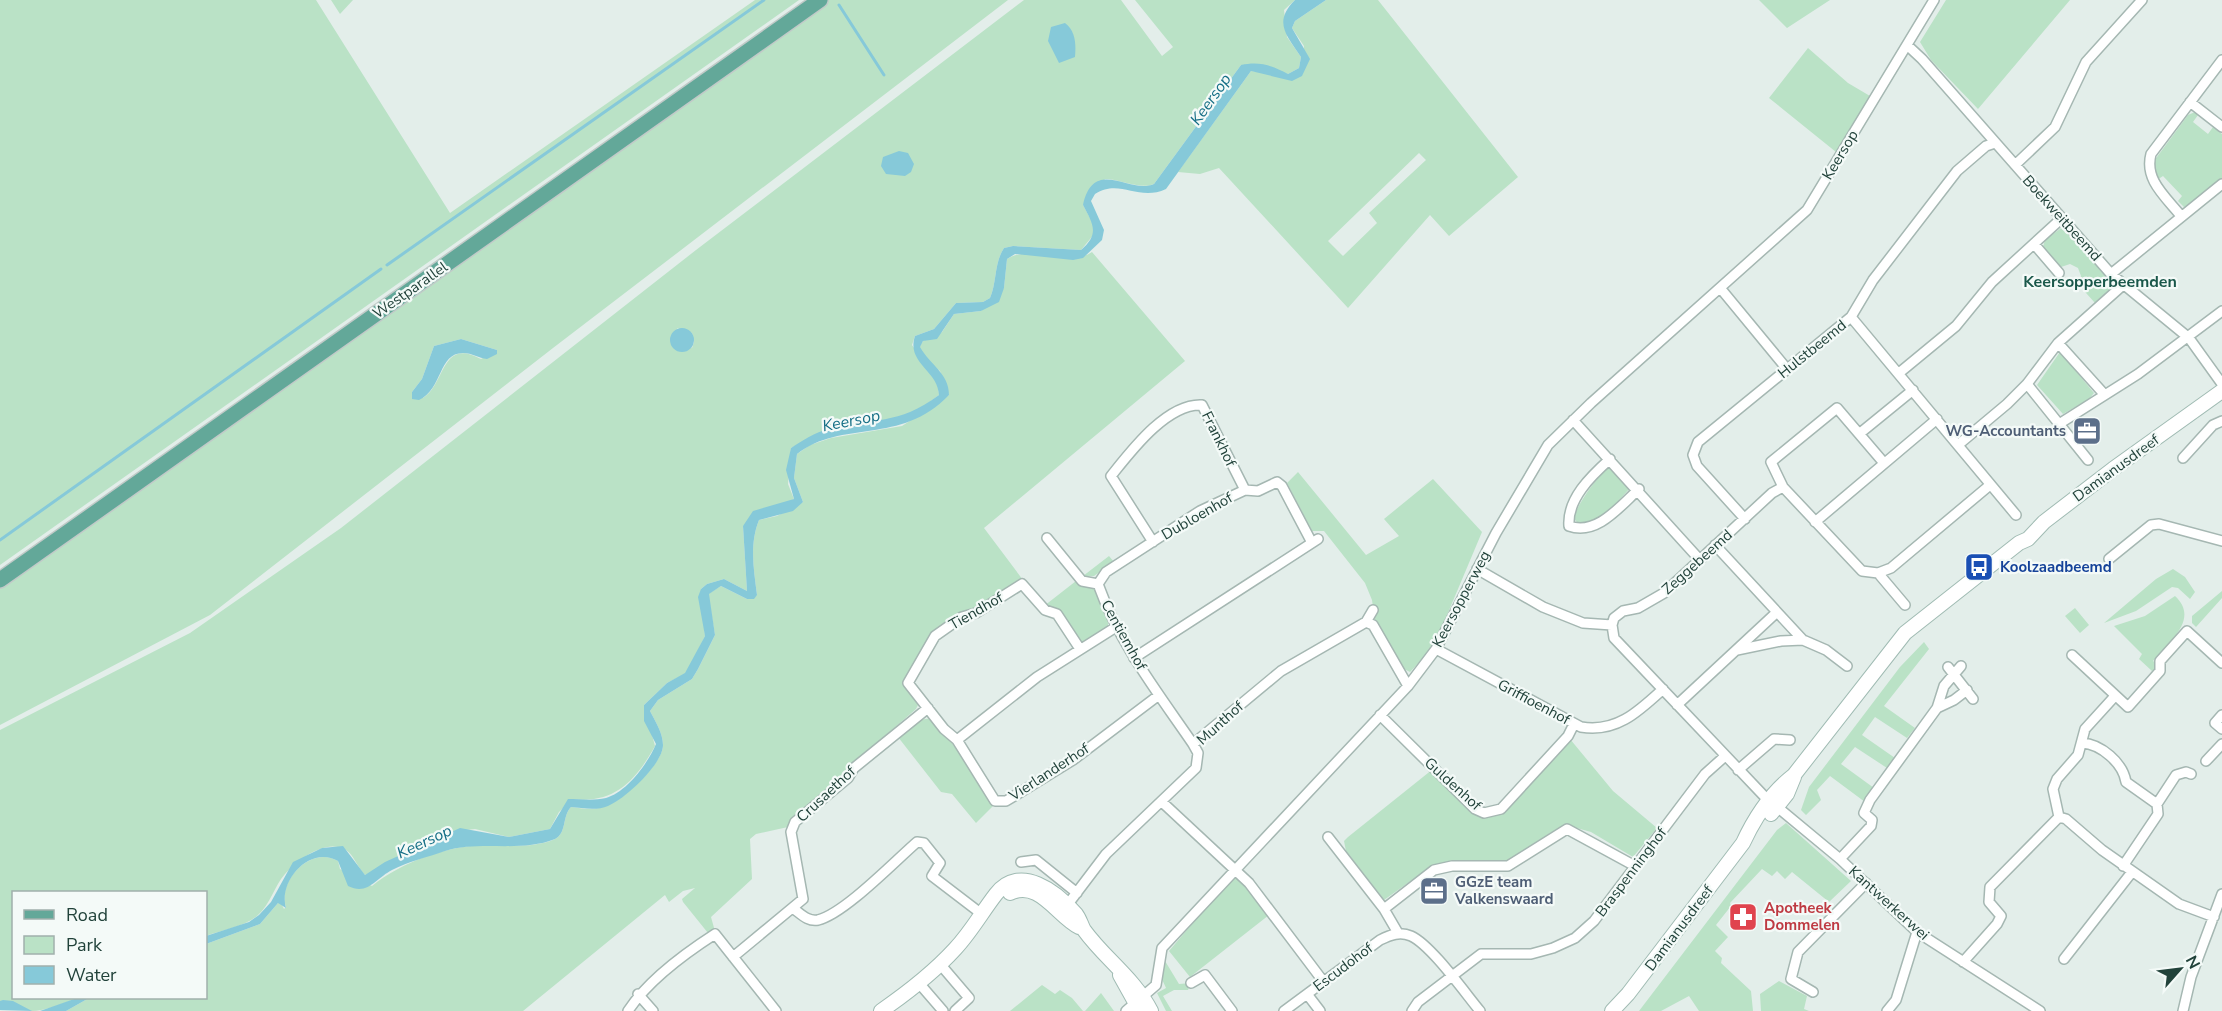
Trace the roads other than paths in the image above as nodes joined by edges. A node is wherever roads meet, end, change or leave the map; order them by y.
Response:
1 (803, 0) edge
2 (820, 0) edge
3 (1934, 0) edge
4 (2142, 0) edge
5 (1907, 45) junction
6 (2222, 60) edge
7 (2190, 102) junction
8 (2222, 127) edge
9 (1995, 143) junction
10 (2014, 165) junction
11 (2222, 184) edge
12 (2181, 216) junction
13 (2062, 218) junction
14 (2034, 244) junction
15 (2059, 273) dead end
16 (2111, 274) junction
17 (2123, 285) junction
18 (1721, 289) junction
19 (2222, 310) edge
20 (1851, 317) junction
21 (2189, 338) junction
22 (2058, 343) junction
23 (1787, 369) junction
24 (1899, 373) junction
25 (2027, 384) junction
26 (2222, 384) edge
27 (1912, 390) junction
28 (2222, 391) edge
29 (2104, 394) junction
30 (2222, 401) edge
31 (2190, 416) junction
32 (1937, 419) junction
33 (1573, 420) junction
34 (2222, 421) edge
35 (2059, 424) junction
36 (1859, 434) junction
37 (1958, 444) junction
38 (2183, 458) dead end
39 (1610, 459) junction
40 (2088, 460) dead end
41 (1884, 463) junction
42 (1990, 485) junction
43 (1783, 487) junction
44 (1639, 489) junction
45 (1245, 490) junction
46 (2016, 515) dead end
47 (1745, 519) junction
48 (1815, 522) junction
49 (1047, 538) dead end
50 (2222, 541) edge
51 (1154, 542) junction
52 (1715, 545) junction
53 (2109, 559) dead end
54 (1700, 560) junction
55 (0, 568) edge
56 (1477, 569) junction
57 (1878, 573) junction
58 (0, 580) edge
59 (1098, 584) junction
60 (1905, 605) dead end
61 (1372, 610) dead end
62 (1776, 613) junction
63 (1366, 622) junction
64 (1612, 626) junction
65 (1116, 627) junction
66 (1803, 640) junction
67 (1080, 649) junction
68 (1436, 649) junction
69 (1735, 651) junction
70 (2072, 655) dead end
71 (1134, 658) junction
72 (2222, 663) edge
73 (1847, 666) dead end
74 (1961, 666) dead end
75 (1951, 670) junction
76 (1408, 686) junction
77 (1663, 689) junction
78 (1967, 690) junction
79 (1159, 695) junction
80 (2115, 696) junction
81 (1973, 699) dead end
82 (1677, 705) junction
83 (928, 708) junction
84 (1937, 708) junction
85 (1380, 715) junction
86 (2222, 715) edge
87 (1574, 724) junction
88 (2222, 729) edge
89 (957, 740) junction
90 (1790, 740) dead end
91 (2082, 743) junction
92 (1193, 744) junction
93 (2222, 744) edge
94 (1724, 757) junction
95 (2206, 761) dead end
96 (1738, 770) junction
97 (2191, 774) dead end
98 (1162, 802) junction
99 (1773, 803) junction
100 (2157, 804) junction
101 (2059, 818) junction
102 (1328, 837) dead end
103 (1840, 859) junction
104 (1021, 862) dead end
105 (1635, 866) junction
106 (1234, 868) junction
107 (2127, 869) junction
108 (1866, 883) junction
109 (1077, 893) junction
110 (2222, 894) edge
111 (794, 909) junction
112 (1064, 909) junction
113 (1384, 909) junction
114 (983, 915) junction
115 (2214, 917) junction
116 (1917, 932) junction
117 (1398, 933) junction
118 (733, 957) junction
119 (2064, 959) dead end
120 (1963, 962) junction
121 (940, 964) junction
122 (1450, 976) junction
123 (1323, 981) junction
124 (918, 982) junction
125 (1191, 983) dead end
126 (1813, 992) dead end
127 (638, 994) junction
128 (1307, 994) junction
129 (1136, 1005) edge
130 (628, 1011) edge
131 (653, 1011) edge
132 (776, 1011) edge
133 (881, 1011) edge
134 (943, 1011) edge
135 (955, 1011) edge
136 (1151, 1011) edge
137 (1232, 1011) edge
138 (1284, 1011) edge
139 (1320, 1011) edge
140 (1412, 1011) edge
141 (1480, 1011) edge
142 (1612, 1011) edge
143 (1887, 1011) edge
144 (2040, 1011) edge
145 (2183, 1011) edge

1 - 55 main road, Westparallel
2 - 58 main road, Westparallel
3 - 5 street, Keersop
4 - 10 street
5 - 9 street, Boekweitbeemd
5 - 18 street, Keersop
6 - 7 street
7 - 8 street
7 - 12 street
9 - 10 street, Boekweitbeemd
9 - 20 street, Hulstbeemd
10 - 13 street, Boekweitbeemd
11 - 12 street
12 - 16 street
13 - 14 street
13 - 16 street, Boekweitbeemd
14 - 15 street
14 - 24 street
16 - 17 street, Boekweitbeemd
17 - 21 street, Boekweitbeemd
17 - 22 street
18 - 23 street
18 - 33 street, Keersopperweg
19 - 21 street
20 - 23 street, Hulstbeemd
20 - 24 street
21 - 26 street, Boekweitbeemd
21 - 29 street
22 - 25 street
22 - 29 street
23 - 47 street, Hulstbeemd
24 - 27 street
25 - 35 street
25 - 37 street
27 - 32 street
27 - 36 street
28 - 31 street, Damianusdreef
29 - 35 street
30 - 31 street, Damianusdreef
31 - 99 street, Damianusdreef
32 - 37 street
32 - 41 street
33 - 39 street
33 - 56 street, Keersopperweg
34 - 38 street
35 - 40 street
36 - 41 street
36 - 43 street
37 - 42 street
39 - 44 street
39 - 44 street
41 - 48 street
42 - 46 street
42 - 57 street
43 - 47 street, Zeggebeemd
43 - 48 street
44 - 54 street
45 - 51 street, Dubloenhof
45 - 51 street, Frankhof
45 - 71 street, Dubloenhof
47 - 52 street, Zeggebeemd
48 - 57 street
49 - 59 street, Centiemhof
50 - 53 street
51 - 59 street, Dubloenhof
52 - 54 street, Zeggebeemd
52 - 62 street
54 - 64 street, Zeggebeemd
56 - 64 street
56 - 68 street, Keersopperweg
57 - 60 street
59 - 65 street, Centiemhof
61 - 63 street
62 - 66 street
62 - 69 street
63 - 76 street
63 - 92 street, Munthof
64 - 77 street, Kantwerkerwei
65 - 67 street
65 - 71 street, Centiemhof
66 - 69 street
66 - 73 street
67 - 83 street, Tiendhof
67 - 89 street
68 - 76 street, Keersopperweg
68 - 87 street, Griffioenhof
69 - 82 street
70 - 80 street
71 - 79 street, Centiemhof
72 - 80 street
74 - 75 street
75 - 78 street
75 - 84 street
76 - 85 street, Keersopperweg
77 - 82 street, Kantwerkerwei
77 - 87 street, Griffioenhof
78 - 81 street
78 - 84 street
79 - 89 street, Vierlanderhof
79 - 92 street, Centiemhof
80 - 91 street
82 - 94 street, Kantwerkerwei
83 - 89 street, Tiendhof
83 - 111 street, Crusaethof
84 - 103 street
85 - 87 street, Guldenhof
85 - 106 street, Keersopperweg
86 - 88 street
90 - 96 street
91 - 100 street
91 - 101 street
92 - 98 street, Munthof
93 - 95 street
94 - 96 street, Kantwerkerwei
94 - 105 street, Braspenninghof
96 - 99 street, Kantwerkerwei
97 - 100 street
98 - 106 street
98 - 109 street, Munthof
99 - 103 street, Kantwerkerwei
99 - 142 street, Damianusdreef
100 - 107 street
101 - 107 street
101 - 120 street
102 - 113 street
103 - 108 street, Kantwerkerwei
104 - 109 street
105 - 113 street
105 - 122 street, Braspenninghof
106 - 123 street
106 - 129 street, Keersopperweg
107 - 115 street
107 - 119 street
108 - 116 street, Kantwerkerwei
108 - 126 street
109 - 112 street, Munthof
110 - 115 street
111 - 114 street
111 - 118 street
112 - 114 street
112 - 129 street
113 - 117 street
114 - 121 street
115 - 145 street
116 - 120 street, Kantwerkerwei
116 - 143 street
117 - 122 street
117 - 123 street, Escudohof
118 - 127 street
118 - 132 street
120 - 144 street, Kantwerkerwei
121 - 124 street
121 - 135 street
122 - 140 street, Braspenninghof
122 - 141 street
123 - 128 street, Escudohof
124 - 133 street
124 - 134 street
125 - 137 street
127 - 130 street
127 - 131 street
128 - 138 street, Escudohof
128 - 139 street
129 - 136 street

